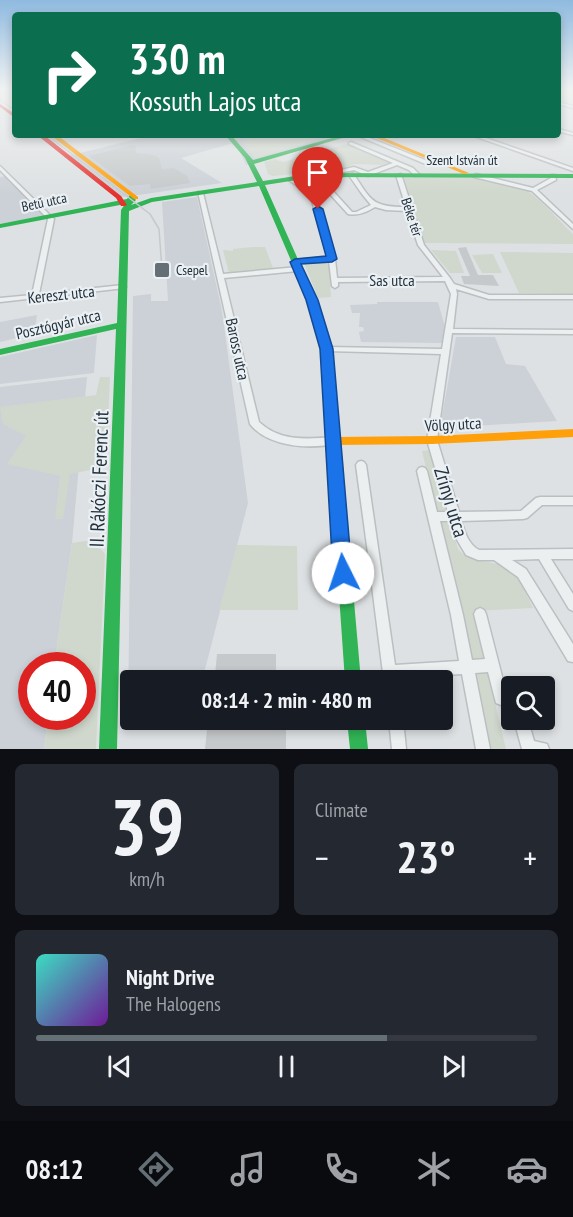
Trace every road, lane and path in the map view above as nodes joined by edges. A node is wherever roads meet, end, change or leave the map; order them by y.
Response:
1 (44, 138) edge
2 (55, 138) edge
3 (231, 138) edge
4 (365, 138) edge
5 (379, 138) edge
6 (482, 138) edge
7 (350, 139) edge
8 (438, 162) junction
9 (250, 163) junction
10 (397, 163) junction
11 (0, 167) edge
12 (573, 170) edge
13 (447, 171) junction
14 (330, 174) junction
15 (351, 174) junction
16 (368, 174) junction
17 (316, 175) junction
18 (399, 175) junction
19 (417, 175) junction
20 (476, 176) junction
21 (573, 176) edge
22 (290, 179) junction
23 (551, 179) junction
24 (260, 184) junction
25 (331, 190) junction
26 (534, 190) junction
27 (200, 192) junction
28 (312, 193) junction
29 (124, 200) junction
30 (151, 200) junction
31 (94, 206) junction
32 (373, 206) junction
33 (409, 209) junction
34 (50, 218) junction
35 (0, 226) edge
36 (573, 227) edge
37 (332, 259) junction
38 (296, 265) junction
39 (222, 276) junction
40 (450, 283) junction
41 (123, 287) junction
42 (35, 296) junction
43 (573, 297) edge
44 (0, 300) edge
45 (122, 324) junction
46 (450, 331) junction
47 (573, 332) edge
48 (327, 349) junction
49 (0, 352) edge
50 (444, 352) junction
51 (573, 433) edge
52 (432, 440) junction
53 (334, 441) junction
54 (361, 465) dead end
55 (422, 471) dead end
56 (573, 501) edge
57 (434, 517) junction
58 (455, 517) junction
59 (573, 554) edge
60 (496, 555) junction
61 (542, 555) junction
62 (343, 573) junction
63 (376, 573) junction
64 (573, 605) edge
65 (480, 614) dead end
66 (573, 656) edge
67 (493, 665) junction
68 (467, 666) junction
69 (352, 670) edge
70 (389, 670) edge
71 (436, 670) edge
72 (501, 698) edge
73 (357, 730) edge
74 (397, 730) edge
75 (524, 730) edge
76 (108, 749) edge
77 (359, 749) edge
78 (399, 749) edge
79 (483, 749) edge
80 (542, 749) edge

1 - 29 street
2 - 29 street
3 - 9 street
4 - 8 street
5 - 8 street
6 - 12 street
7 - 9 street
7 - 10 street
8 - 13 street
9 - 24 street
10 - 16 street
10 - 19 street
11 - 34 street
13 - 19 street, Szent István út
13 - 20 street
14 - 15 street, Szent István út
14 - 16 street
14 - 17 street, Szent István út
15 - 16 street, Szent István út
15 - 32 street
16 - 18 street, Szent István út
17 - 22 street, Szent István út
17 - 25 street
18 - 19 street, Szent István út
18 - 33 street, Béke tér
20 - 23 street, Szent István út
20 - 26 street
21 - 23 street, Szent István út
22 - 24 street, Szent István út
22 - 28 street
23 - 26 street
24 - 27 street, Szent István út
24 - 38 street
25 - 28 street
25 - 32 street
26 - 36 street
27 - 30 street, Szent István út
27 - 39 street, Baross utca
28 - 37 street
29 - 30 street, Szent István út
29 - 30 street, Szent István út
29 - 31 street, Betű utca
29 - 31 street, Betű utca
29 - 41 street, II. Rákóczi Ferenc út
31 - 34 street, Betű utca
32 - 33 street
33 - 40 street, Béke tér
34 - 35 street, Betű utca
34 - 42 street
37 - 38 street
37 - 40 street, Sas utca
38 - 39 street
38 - 48 street
39 - 53 street, Baross utca
40 - 43 street
40 - 46 street
41 - 42 street, Kereszt utca
41 - 45 street, II. Rákóczi Ferenc út
42 - 44 street, Kereszt utca
45 - 49 street, Posztógyár utca
45 - 76 street, II. Rákóczi Ferenc út
46 - 47 street
46 - 50 street
48 - 50 street
48 - 53 street
50 - 52 street
51 - 52 street, Völgy utca
52 - 53 street, Völgy utca
52 - 58 street, Zrínyi utca
53 - 62 street
54 - 63 street
55 - 57 street
56 - 58 street
57 - 58 street
57 - 68 street
58 - 60 street, Zrínyi utca
59 - 61 street
60 - 61 street
60 - 66 street, Zrínyi utca
61 - 64 street
62 - 63 street
62 - 69 street
63 - 70 street
65 - 67 street
67 - 68 street
67 - 72 street
68 - 71 street
68 - 79 street
73 - 77 street
74 - 78 street
75 - 80 street

